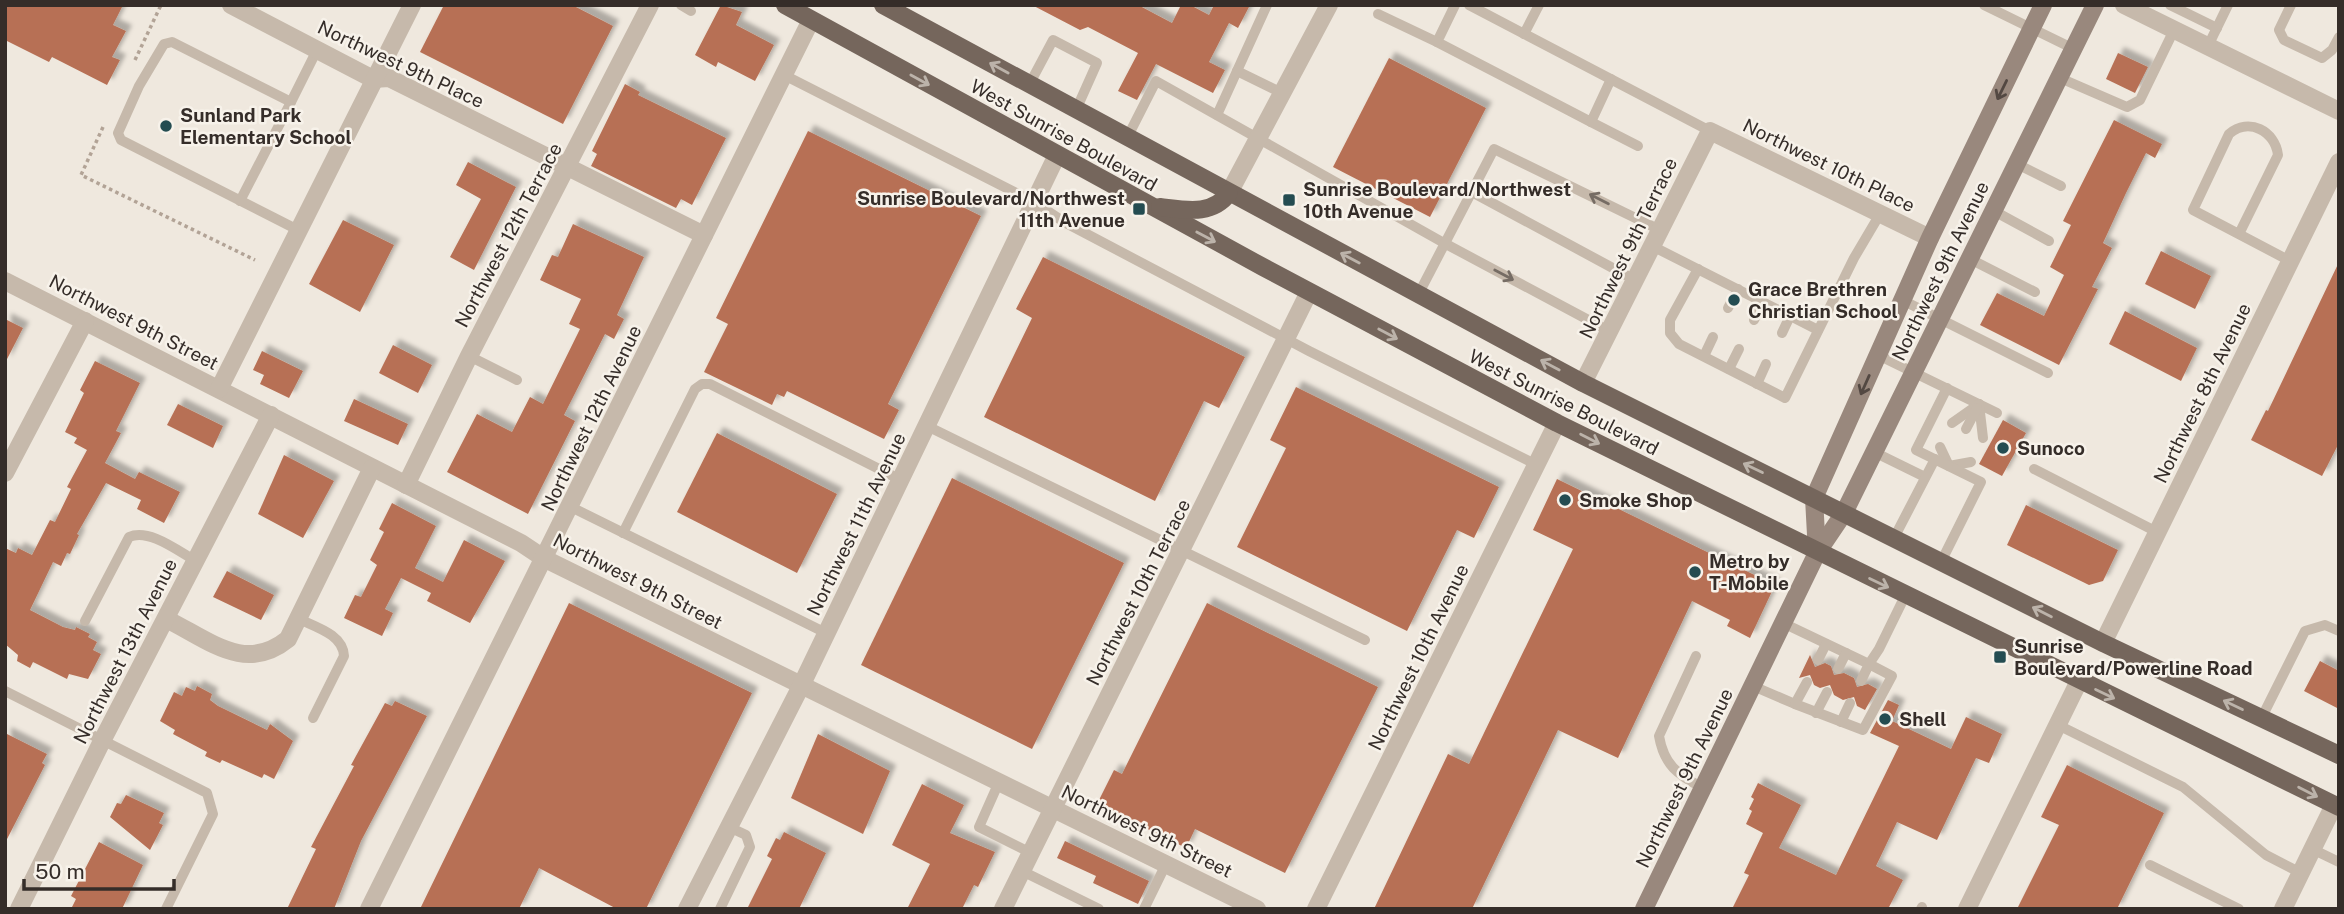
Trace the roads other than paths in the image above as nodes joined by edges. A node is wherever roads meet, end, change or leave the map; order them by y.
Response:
1 (231, 5) edge
2 (412, 5) edge
3 (681, 5) edge
4 (785, 5) edge
5 (883, 5) edge
6 (1267, 5) edge
7 (1329, 5) edge
8 (1455, 5) edge
9 (1469, 5) edge
10 (1539, 5) edge
11 (2043, 5) edge
12 (2095, 5) edge
13 (2124, 5) edge
14 (2170, 5) edge
15 (2228, 5) edge
16 (2291, 5) edge
17 (649, 6) edge
18 (1988, 6) edge
19 (691, 11) dead end
20 (2153, 12) edge
21 (1378, 14) dead end
22 (811, 20) junction
23 (2217, 28) junction
24 (2032, 29) junction
25 (2174, 30) junction
26 (1524, 34) junction
27 (2339, 37) edge
28 (1437, 42) junction
29 (2208, 46) junction
30 (317, 50) junction
31 (2074, 50) junction
32 (1237, 71) junction
33 (784, 75) junction
34 (2060, 78) junction
35 (373, 79) junction
36 (1611, 79) junction
37 (1029, 85) junction
38 (1282, 93) junction
39 (291, 102) junction
40 (1076, 110) junction
41 (2339, 111) edge
42 (1217, 115) junction
43 (1591, 122) junction
44 (1710, 131) junction
45 (1127, 138) junction
46 (1257, 140) junction
47 (1638, 146) dead end
48 (1058, 155) junction
49 (2339, 162) edge
50 (2017, 163) junction
51 (567, 168) junction
52 (2061, 186) dead end
53 (1470, 191) junction
54 (1229, 193) junction
55 (240, 201) junction
56 (1034, 202) junction
57 (1150, 206) junction
58 (1994, 211) junction
59 (1880, 214) junction
60 (298, 230) junction
61 (2239, 234) junction
62 (704, 235) junction
63 (1656, 238) junction
64 (1930, 238) junction
65 (2049, 241) dead end
66 (1444, 243) junction
67 (1970, 259) junction
68 (2290, 261) junction
69 (1698, 269) junction
70 (1635, 280) junction
71 (5, 281) edge
72 (1738, 289) junction
73 (1309, 292) junction
74 (2035, 292) dead end
75 (1418, 295) junction
76 (1902, 300) junction
77 (1763, 302) junction
78 (1728, 308) dead end
79 (1790, 316) junction
80 (1941, 318) junction
81 (1754, 320) dead end
82 (85, 321) junction
83 (1609, 331) junction
84 (1818, 331) junction
85 (1782, 333) dead end
86 (1287, 337) junction
87 (1713, 337) dead end
88 (1739, 349) dead end
89 (1878, 355) junction
90 (469, 356) junction
91 (1703, 356) junction
92 (1766, 364) dead end
93 (1729, 369) junction
94 (1914, 372) junction
95 (2048, 373) dead end
96 (517, 380) dead end
97 (1583, 383) junction
98 (1757, 383) junction
99 (219, 388) junction
100 (1947, 388) junction
101 (1979, 404) junction
102 (1997, 413) dead end
103 (271, 415) junction
104 (1557, 423) junction
105 (1952, 423) dead end
106 (926, 426) junction
107 (1966, 429) dead end
108 (1983, 438) dead end
109 (1940, 447) dead end
110 (1874, 453) junction
111 (1954, 454) dead end
112 (1935, 459) junction
113 (1971, 462) dead end
114 (1537, 465) junction
115 (1949, 466) junction
116 (373, 468) junction
117 (2034, 469) dead end
118 (5, 473) edge
119 (1925, 477) junction
120 (901, 480) junction
121 (406, 485) junction
122 (1814, 498) junction
123 (571, 507) junction
124 (1844, 513) junction
125 (2157, 532) junction
126 (623, 533) junction
127 (1894, 538) junction
128 (1182, 552) junction
129 (1817, 553) junction
130 (545, 559) junction
131 (196, 561) junction
132 (1941, 562) junction
133 (1905, 596) junction
134 (298, 618) junction
135 (166, 619) junction
136 (85, 621) dead end
137 (1783, 623) junction
138 (2339, 632) edge
139 (826, 633) junction
140 (1364, 640) dead end
141 (2103, 643) junction
142 (1826, 644) junction
143 (1846, 653) junction
144 (1696, 656) dead end
145 (1818, 660) dead end
146 (1869, 664) junction
147 (1838, 670) dead end
148 (1861, 681) dead end
149 (2079, 681) junction
150 (1807, 682) dead end
151 (801, 685) junction
152 (1753, 686) junction
153 (5, 691) edge
154 (1827, 692) dead end
155 (1850, 703) dead end
156 (1795, 705) junction
157 (1816, 713) junction
158 (313, 718) dead end
159 (2261, 719) junction
160 (1841, 722) junction
161 (2058, 725) junction
162 (103, 739) junction
163 (2339, 755) edge
164 (999, 782) junction
165 (1703, 788) junction
166 (2336, 806) edge
167 (1053, 808) junction
168 (729, 827) junction
169 (2312, 849) junction
170 (1031, 853) junction
171 (2339, 862) edge
172 (1166, 864) junction
173 (2150, 865) dead end
174 (1022, 871) junction
175 (2301, 873) junction
176 (2289, 907) edge
177 (19, 909) edge
178 (166, 909) edge
179 (369, 909) edge
180 (687, 909) edge
181 (720, 909) edge
182 (1003, 909) edge
183 (1099, 909) edge
184 (1144, 909) edge
185 (1257, 909) edge
186 (1316, 909) edge
187 (1644, 909) edge
188 (1967, 909) edge
189 (2239, 909) edge

1 - 30 street, Northwest 9th Place
2 - 35 street
3 - 19 lane
4 - 22 main road, West Sunrise Boulevard
37 -> 5 main road, West Sunrise Boulevard
6 - 32 lane
7 - 38 street
8 - 28 lane
9 - 26 lane
10 - 26 lane
11 - 24 main road, Northwest 9th Avenue
12 - 31 main road, Northwest 9th Avenue
13 - 20 street
14 - 23 lane
15 - 23 lane
16 - 27 lane
17 - 51 street, Northwest 12th Terrace
18 - 24 lane
20 - 25 street
21 - 28 lane
22 - 33 street, Northwest 12th Avenue
22 -> 48 main road, West Sunrise Boulevard
23 - 29 lane
24 - 31 lane
24 -> 64 main road, Northwest 9th Avenue
25 - 29 street
25 - 34 lane
26 - 36 lane
28 - 43 lane
29 - 41 street
30 - 35 street, Northwest 9th Place
30 - 39 lane
31 - 34 main road, Northwest 9th Avenue
32 - 38 lane
32 - 42 lane
33 - 56 lane
33 - 62 street, Northwest 12th Avenue
34 - 50 main road, Northwest 9th Avenue
35 - 51 street, Northwest 9th Place
35 - 60 street
36 - 43 lane
36 - 44 lane
37 - 40 main road, West Sunrise Boulevard
37 - 40 lane
38 - 46 street
39 - 55 lane
39 - 55 lane
40 - 45 main road, West Sunrise Boulevard
42 - 45 lane
42 - 46 lane
43 - 47 lane
44 - 59 street, Northwest 10th Place
44 - 63 street, Northwest 9th Terrace
45 - 54 main road, West Sunrise Boulevard
46 - 54 street
46 - 66 lane
48 - 56 street, Northwest 11th Avenue
48 - 57 main road, West Sunrise Boulevard
49 - 68 street, Northwest 8th Avenue
50 - 52 lane
50 - 58 main road, Northwest 9th Avenue
51 - 62 street, Northwest 9th Place
51 - 90 street, Northwest 12th Terrace
63 -> 53 lane
53 - 66 lane
53 - 70 lane
54 - 57 main road
75 -> 54 main road, West Sunrise Boulevard
55 - 60 lane
56 - 86 lane
56 - 106 street, Northwest 11th Avenue
57 -> 73 main road, West Sunrise Boulevard
58 - 65 lane
58 - 67 main road, Northwest 9th Avenue
59 - 64 street, Northwest 10th Place
59 - 84 lane
60 - 99 street
61 - 61 lane
61 - 68 lane
62 - 123 street, Northwest 12th Avenue
63 - 69 lane
63 - 70 street, Northwest 9th Terrace
64 - 76 main road, Northwest 9th Avenue
66 - 75 lane
66 -> 83 lane
67 - 74 lane
67 - 80 main road, Northwest 9th Avenue
68 - 125 street, Northwest 8th Avenue
69 - 72 lane
69 - 91 lane
70 - 83 street, Northwest 9th Terrace
71 - 82 street, Northwest 9th Street
72 - 77 lane
72 - 78 lane
73 - 86 street, Northwest 10th Terrace
73 -> 104 main road, West Sunrise Boulevard
97 -> 75 main road, West Sunrise Boulevard
76 - 80 lane
76 - 89 main road, Northwest 9th Avenue
77 - 79 lane
77 - 81 lane
79 - 84 lane
79 - 85 lane
80 - 94 main road, Northwest 9th Avenue
80 - 95 lane
82 - 99 street, Northwest 9th Street
82 - 118 street
83 - 97 street, Northwest 9th Terrace
84 - 98 lane
86 - 114 lane
86 - 128 street, Northwest 10th Terrace
87 - 91 lane
88 - 93 lane
89 - 94 lane
89 -> 122 main road, Northwest 9th Avenue
90 - 96 lane
90 - 121 street, Northwest 12th Terrace
91 - 93 lane
92 - 98 lane
93 - 98 lane
94 - 100 lane
94 - 110 main road, Northwest 9th Avenue
122 -> 97 main road, West Sunrise Boulevard
99 - 103 street, Northwest 9th Street
100 - 101 lane
100 - 112 lane
101 - 102 lane
101 - 105 lane
101 - 107 lane
101 - 108 lane
103 - 116 street, Northwest 9th Street
103 - 131 street, Northwest 13th Avenue
104 - 114 street, Northwest 10th Avenue
104 -> 129 main road, West Sunrise Boulevard
106 - 120 street, Northwest 11th Avenue
106 - 128 lane
109 - 115 lane
110 - 119 lane
110 - 124 main road, Northwest 9th Avenue
111 - 115 lane
112 - 115 lane
112 - 119 lane
113 - 115 lane
114 - 186 street, Northwest 10th Avenue
115 - 132 lane
116 - 121 street, Northwest 9th Street
116 - 134 street
117 - 125 lane
119 - 127 lane
120 - 126 lane
120 - 139 street, Northwest 11th Avenue
121 - 130 street, Northwest 9th Street
122 - 124 main road, West Sunrise Boulevard
122 - 129 main road, Northwest 9th Avenue
123 - 126 lane
123 - 130 street, Northwest 12th Avenue
124 - 127 main road, West Sunrise Boulevard
124 - 129 main road, Northwest 9th Avenue
125 - 141 street, Northwest 8th Avenue
126 - 139 lane
127 - 132 main road, West Sunrise Boulevard
128 - 140 lane
128 - 167 street, Northwest 10th Terrace
129 -> 133 main road, West Sunrise Boulevard
129 - 137 main road, Northwest 9th Avenue
130 - 151 street, Northwest 9th Street
130 - 179 street, Northwest 12th Avenue
131 - 135 street, Northwest 13th Avenue
131 - 136 lane
141 -> 132 main road, West Sunrise Boulevard
133 - 146 lane
133 - 149 main road, West Sunrise Boulevard
134 - 135 street
134 - 158 lane
135 - 162 street, Northwest 13th Avenue
137 - 142 lane
137 - 152 main road, Northwest 9th Avenue
138 - 159 lane
139 - 151 street, Northwest 11th Avenue
159 -> 141 main road, West Sunrise Boulevard
142 - 143 lane
142 - 145 lane
143 - 146 lane
143 - 147 lane
144 - 165 lane
146 - 148 lane
146 - 160 lane
149 - 161 street
149 -> 166 main road, West Sunrise Boulevard
150 - 156 lane
151 - 164 street, Northwest 9th Street
151 - 168 street, Northwest 11th Avenue
152 - 156 lane
152 - 165 main road, Northwest 9th Avenue
153 - 162 lane
154 - 157 lane
155 - 160 lane
156 - 157 lane
157 - 160 lane
159 - 163 main road, West Sunrise Boulevard
161 - 175 lane
161 - 188 street
162 - 177 street, Northwest 13th Avenue
162 - 178 lane
164 - 167 street, Northwest 9th Street
164 - 170 lane
165 - 187 main road, Northwest 9th Avenue
166 - 169 street
167 - 170 street, Northwest 10th Terrace
167 - 172 street, Northwest 9th Street
168 - 180 street, Northwest 11th Avenue
168 - 181 lane
169 - 171 lane
169 - 175 street
170 - 174 street, Northwest 10th Terrace
172 - 184 lane
172 - 185 street, Northwest 9th Street
173 - 189 lane
174 - 182 street, Northwest 10th Terrace
174 - 183 lane
175 - 176 street

